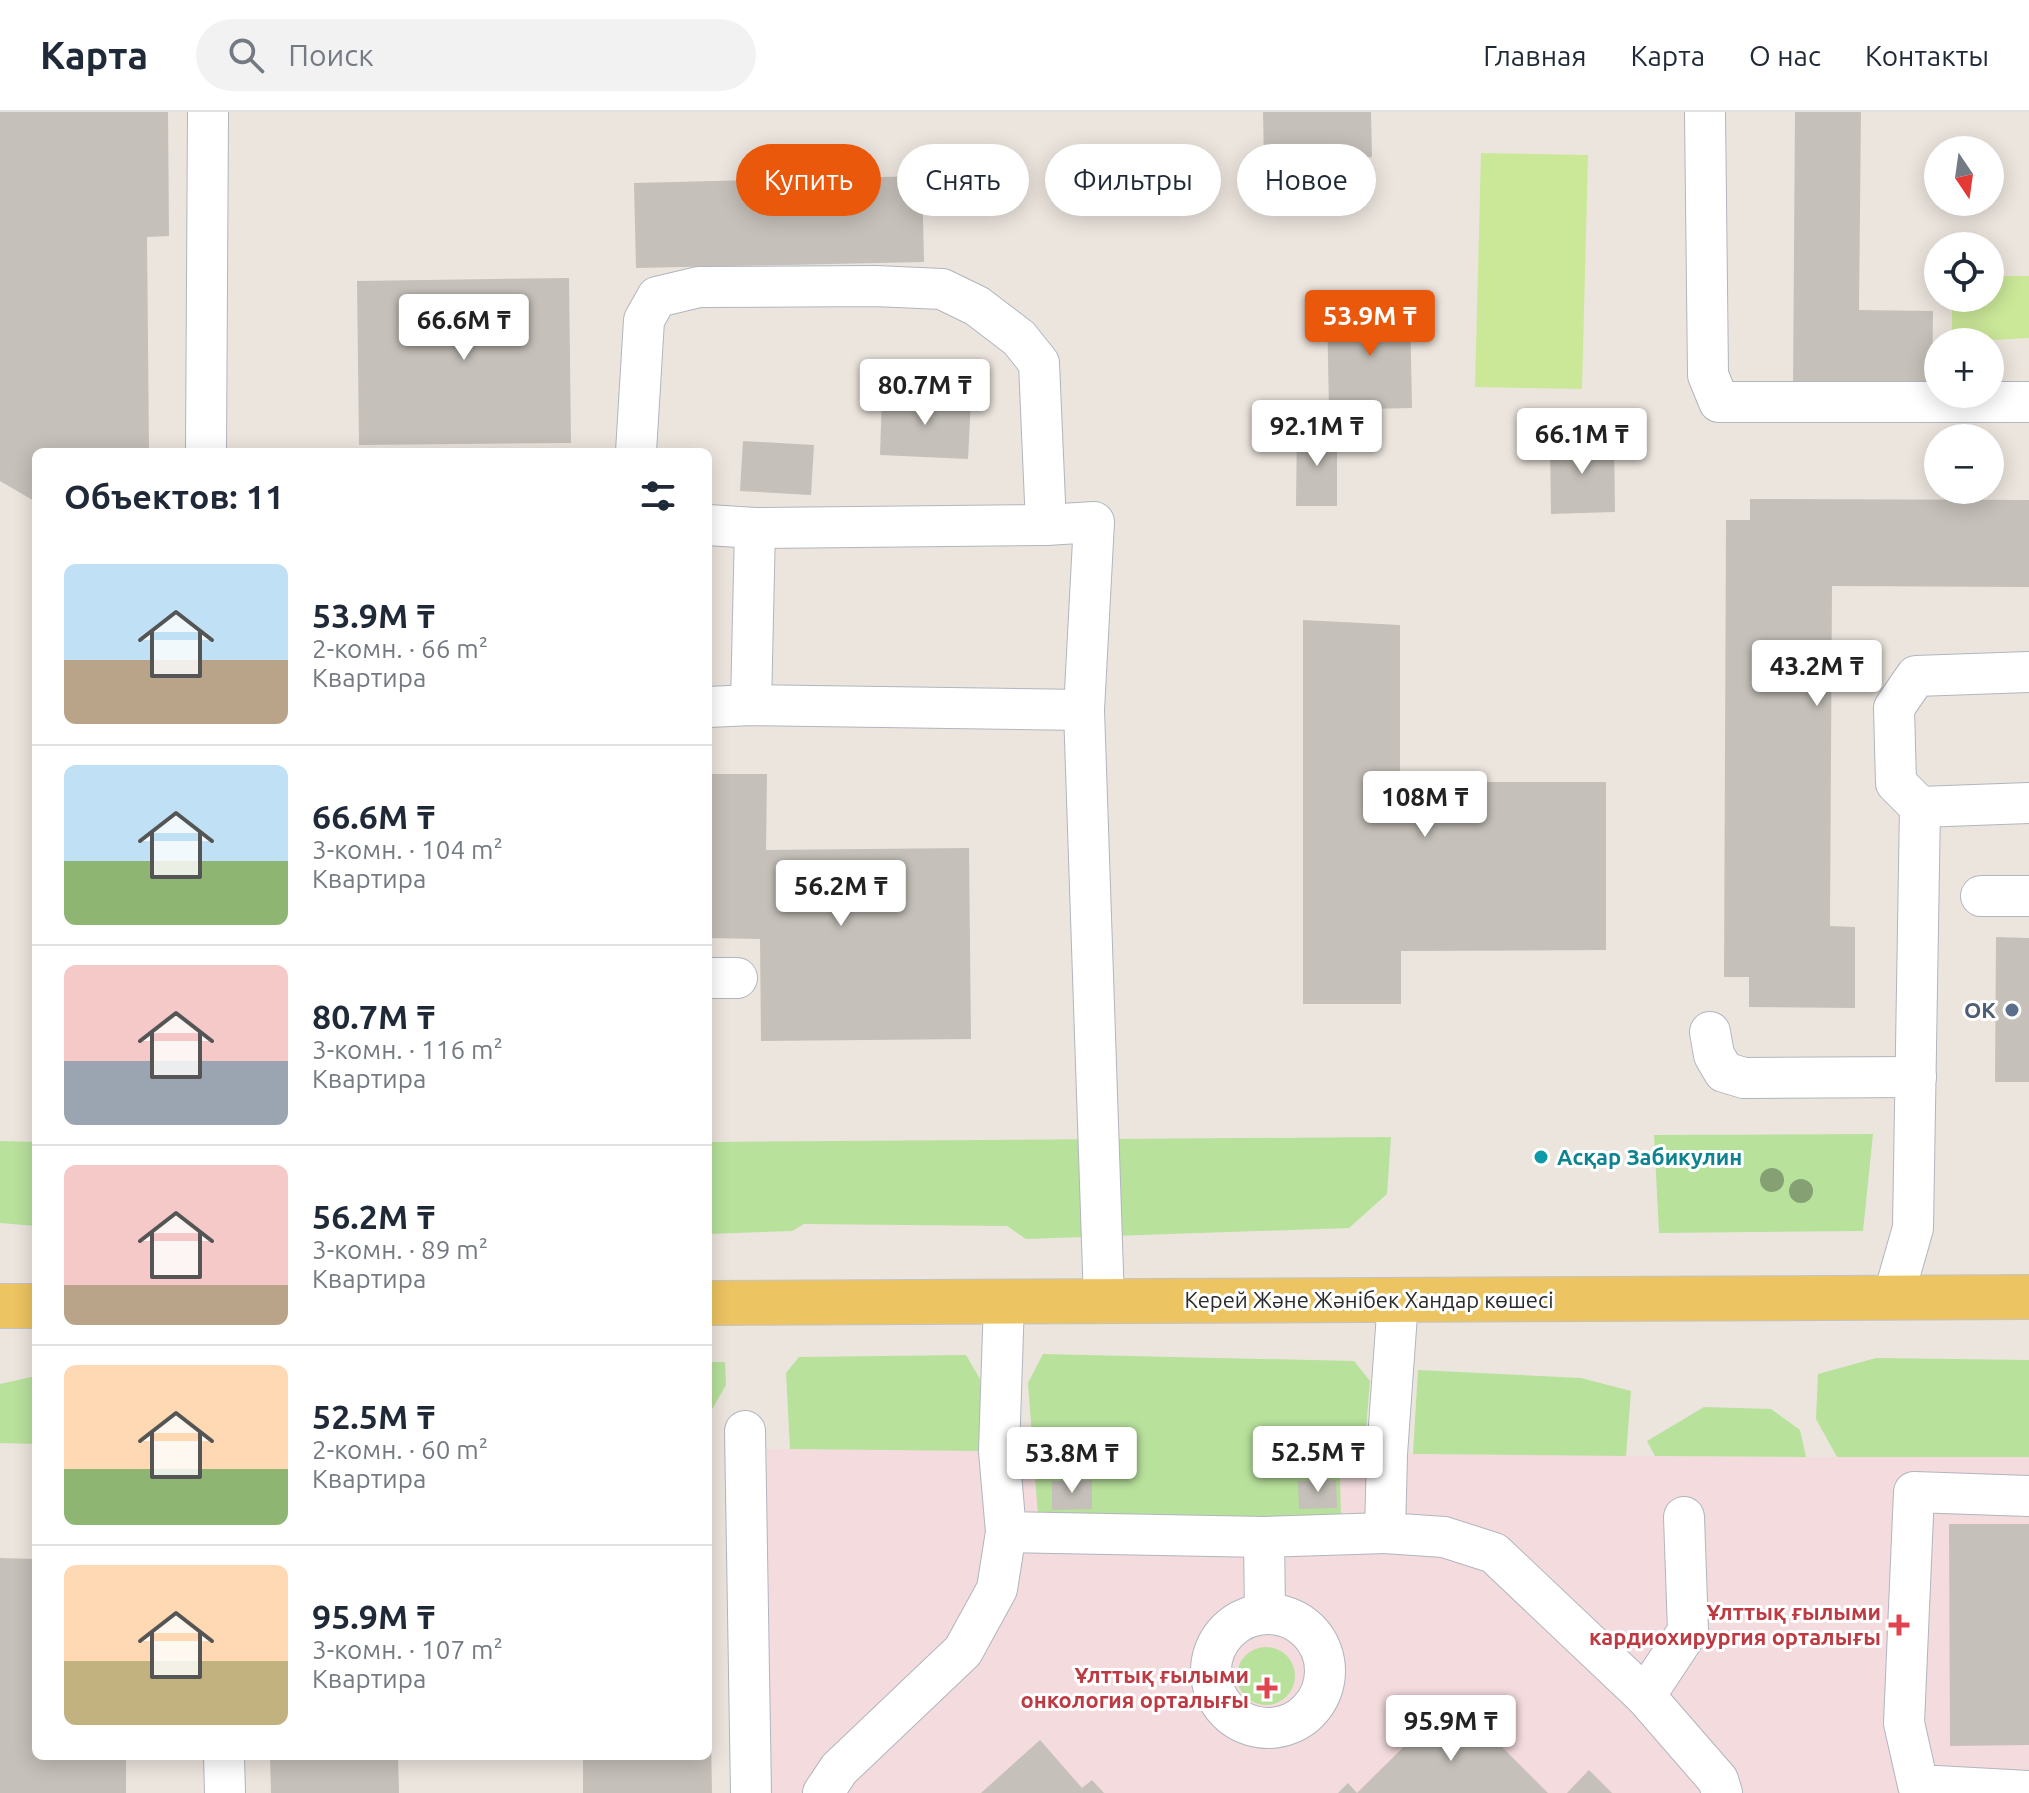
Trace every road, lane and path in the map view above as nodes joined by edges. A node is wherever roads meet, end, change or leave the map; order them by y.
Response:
1 (208, 112) edge
2 (1705, 112) edge
3 (2029, 402) edge
4 (206, 448) edge
5 (636, 448) edge
6 (712, 525) edge
7 (1046, 525) junction
8 (755, 528) junction
9 (2029, 672) edge
10 (751, 705) junction
11 (712, 707) edge
12 (1084, 710) junction
13 (2029, 803) edge
14 (1920, 807) junction
15 (1981, 896) dead end
16 (2029, 896) edge
17 (1710, 1032) dead end
18 (1916, 1077) junction
19 (2029, 1297) edge
20 (1893, 1298) junction
21 (1398, 1300) junction
22 (1104, 1301) junction
23 (1004, 1302) junction
24 (712, 1303) edge
25 (0, 1306) edge
26 (32, 1306) edge
27 (745, 1431) dead end
28 (2029, 1496) edge
29 (1684, 1517) dead end
30 (1006, 1532) junction
31 (1385, 1533) junction
32 (1264, 1537) junction
33 (1265, 1614) dead end
34 (1645, 1696) junction
35 (224, 1760) edge
36 (2029, 1791) edge
37 (225, 1793) edge
38 (751, 1793) edge
39 (823, 1793) edge
40 (1722, 1793) edge

1 - 4 lane
2 - 3 lane
5 - 7 lane
6 - 8 lane
7 - 8 lane
7 - 12 lane
8 - 10 lane
9 - 14 lane
10 - 11 lane
10 - 12 lane
12 - 22 lane
13 - 14 lane
14 - 18 lane
15 - 16 lane
17 - 18 lane
18 - 20 lane
19 - 20 main road, Керей Және Жәнібек Хандар көшесі
20 - 21 main road, Керей Және Жәнібек Хандар көшесі
21 - 22 main road, Керей Және Жәнібек Хандар көшесі
21 - 31 lane
22 - 23 main road, Керей Және Жәнібек Хандар көшесі
23 - 24 main road, Керей Және Жәнібек Хандар көшесі
23 - 30 lane
25 - 26 main road
27 - 38 lane
28 - 36 lane
29 - 34 lane
30 - 32 lane
30 - 39 lane
31 - 32 lane
31 - 34 lane
32 - 33 lane
34 - 40 lane
35 - 37 lane

